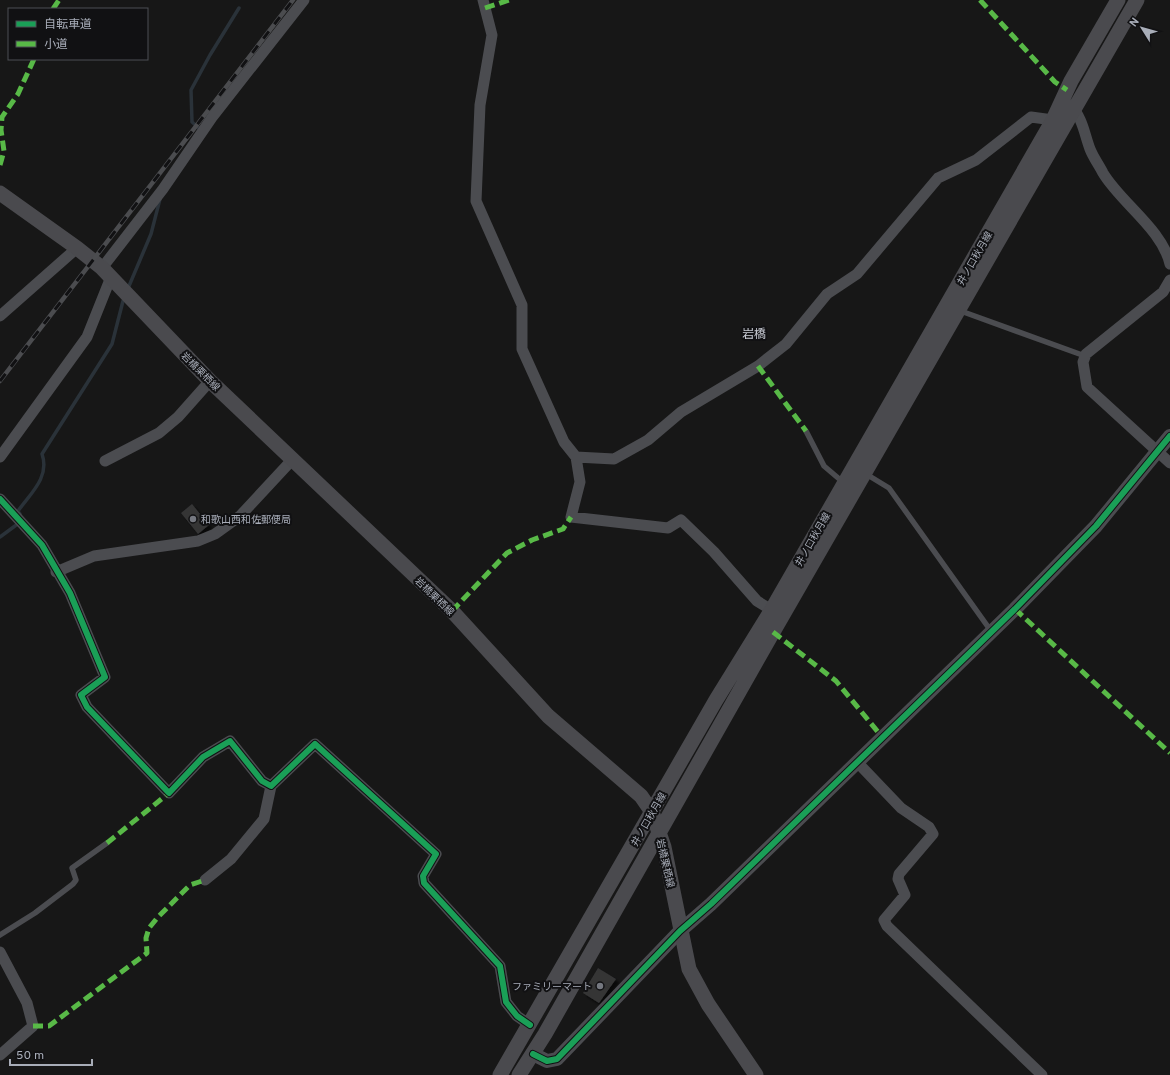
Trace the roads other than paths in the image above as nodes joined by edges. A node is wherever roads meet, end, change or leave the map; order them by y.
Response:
1 (304, 0) edge
2 (483, 0) edge
3 (1118, 0) edge
4 (1137, 0) edge
5 (1063, 99) junction
6 (1075, 110) junction
7 (1053, 120) junction
8 (0, 193) edge
9 (77, 248) junction
10 (1170, 264) edge
11 (106, 272) junction
12 (1170, 280) edge
13 (958, 310) junction
14 (0, 316) edge
15 (1085, 356) junction
16 (210, 381) junction
17 (806, 431) dead end
18 (1170, 436) edge
19 (1157, 452) junction
20 (0, 457) edge
21 (576, 457) junction
22 (292, 460) junction
23 (105, 461) dead end
24 (1170, 463) edge
25 (864, 473) junction
26 (844, 483) junction
27 (0, 499) edge
28 (56, 572) junction
29 (776, 614) junction
30 (992, 632) junction
31 (857, 762) junction
32 (271, 786) junction
33 (652, 812) junction
34 (659, 831) junction
35 (107, 842) dead end
36 (205, 880) dead end
37 (680, 931) junction
38 (0, 935) edge
39 (0, 952) edge
40 (530, 1025) junction
41 (533, 1054) junction
42 (0, 1055) edge
43 (500, 1075) edge
44 (520, 1075) edge
45 (756, 1075) edge
46 (1042, 1075) edge

1 - 11 street
2 - 21 street
3 - 5 main road, 井ノ口秋月線
4 - 6 main road, 井ノ口秋月線
5 - 6 street
5 - 7 main road, 井ノ口秋月線
6 - 10 street
6 - 13 main road, 井ノ口秋月線
7 - 21 street
7 - 26 main road, 井ノ口秋月線
8 - 9 main road, 岩橋栗栖線
9 - 11 main road, 岩橋栗栖線
9 - 14 street
11 - 16 main road, 岩橋栗栖線
11 - 20 street
12 - 15 street
13 - 15 lane
13 - 25 main road, 井ノ口秋月線
15 - 19 street
16 - 22 main road, 岩橋栗栖線
16 - 23 street
17 - 26 lane
18 - 19 street
19 - 24 street
19 - 30 street
21 - 29 street
22 - 28 street
22 - 33 main road, 岩橋栗栖線
25 - 29 main road, 井ノ口秋月線
25 - 30 lane
26 - 29 main road, 井ノ口秋月線
27 - 28 street
28 - 32 street
29 - 33 main road, 井ノ口秋月線
29 - 34 main road, 井ノ口秋月線
30 - 31 street
31 - 37 street
31 - 46 street
32 - 36 street
32 - 40 street
33 - 34 main road, 岩橋栗栖線
33 - 40 main road, 井ノ口秋月線
34 - 37 main road, 岩橋栗栖線
34 - 41 main road, 井ノ口秋月線
35 - 38 lane
37 - 41 street
37 - 45 main road, 岩橋栗栖線
39 - 42 street
40 - 43 main road, 井ノ口秋月線
41 - 44 main road, 井ノ口秋月線

